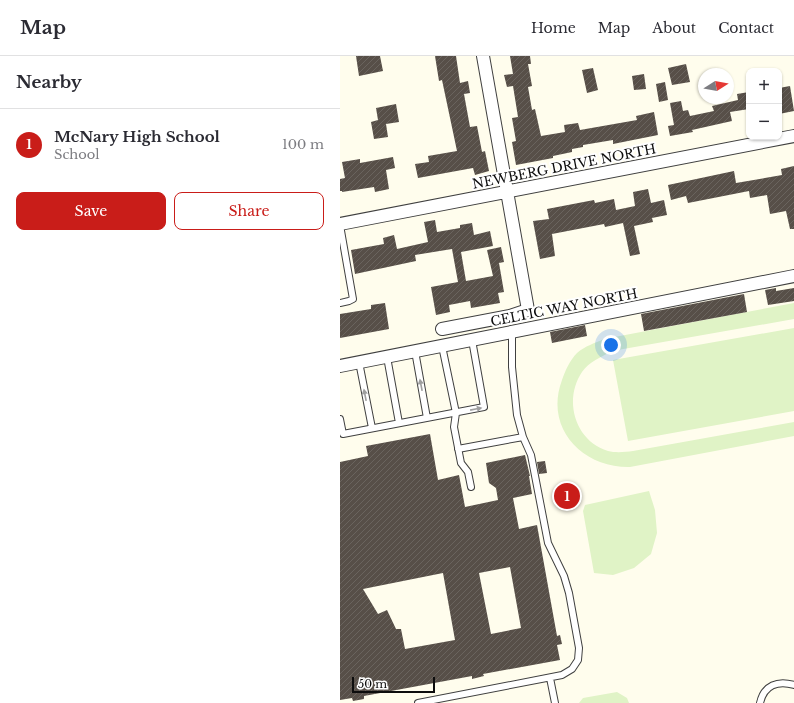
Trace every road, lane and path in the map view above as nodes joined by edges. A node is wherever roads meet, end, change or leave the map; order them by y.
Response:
1 (483, 56) edge
2 (794, 136) edge
3 (507, 191) junction
4 (340, 224) edge
5 (794, 276) edge
6 (340, 303) edge
7 (442, 329) dead end
8 (512, 332) junction
9 (472, 340) junction
10 (442, 346) junction
11 (415, 351) junction
12 (387, 357) junction
13 (359, 362) junction
14 (340, 366) edge
15 (456, 413) junction
16 (427, 418) junction
17 (340, 419) edge
18 (399, 423) junction
19 (372, 428) junction
20 (523, 437) junction
21 (458, 449) junction
22 (471, 487) dead end
23 (550, 678) junction
24 (794, 685) edge
25 (418, 703) edge
26 (554, 703) edge
27 (760, 703) edge

1 - 3 street
2 - 3 street, NEWBERG DRIVE NORTH
3 - 4 street, NEWBERG DRIVE NORTH
3 - 7 street
4 - 6 lane
5 - 8 street, CELTIC WAY NORTH
8 - 9 street, CELTIC WAY NORTH
8 - 20 lane
9 - 10 street, CELTIC WAY NORTH
15 -> 9 lane
10 - 11 street, CELTIC WAY NORTH
10 - 15 lane
11 - 12 street, CELTIC WAY NORTH
16 -> 11 lane
12 - 13 street, CELTIC WAY NORTH
12 - 18 lane
13 - 14 street, CELTIC WAY NORTH
19 -> 13 lane
15 - 16 lane
15 - 21 lane
16 - 18 lane
17 - 19 lane
18 - 19 lane
20 - 21 lane
20 - 23 lane
21 - 22 lane
23 - 25 lane
23 - 26 lane
24 - 27 lane

